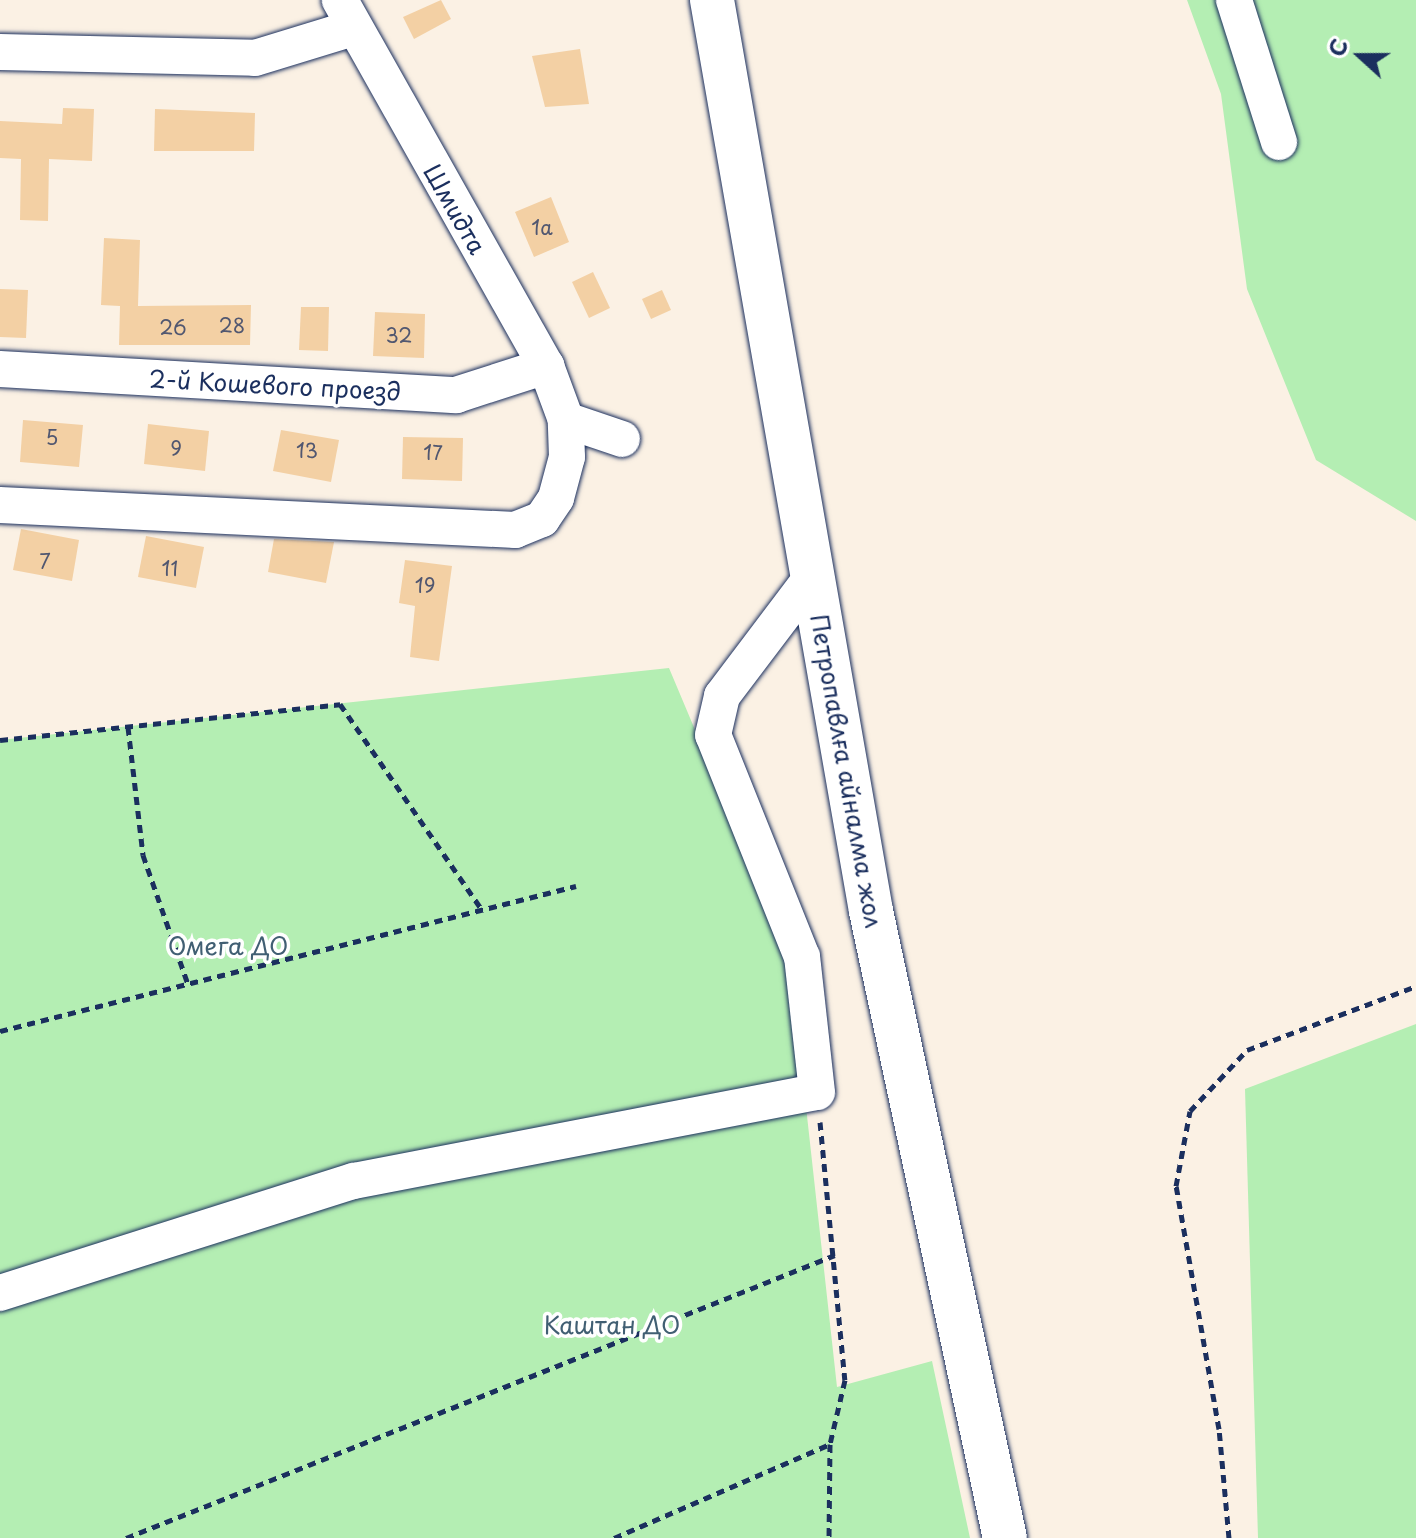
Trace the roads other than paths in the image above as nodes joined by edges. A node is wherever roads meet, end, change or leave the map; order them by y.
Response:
1 (712, 0) edge
2 (1234, 0) edge
3 (345, 14) edge
4 (0, 52) edge
5 (1279, 142) dead end
6 (546, 366) junction
7 (0, 369) edge
8 (566, 420) junction
9 (622, 439) dead end
10 (0, 505) edge
11 (812, 577) junction
12 (0, 1293) edge
13 (1005, 1538) edge

1 - 11 highway, Петропавлға айналма жол
2 - 5 street
3 - 4 street
3 - 6 street, Шмидта
6 - 7 street, 2-й Кошевого проезд
6 - 8 street, Шмидта
8 - 9 street
8 - 10 street, Шмидта
11 - 12 street
11 - 13 highway, Петропавлға айналма жол

